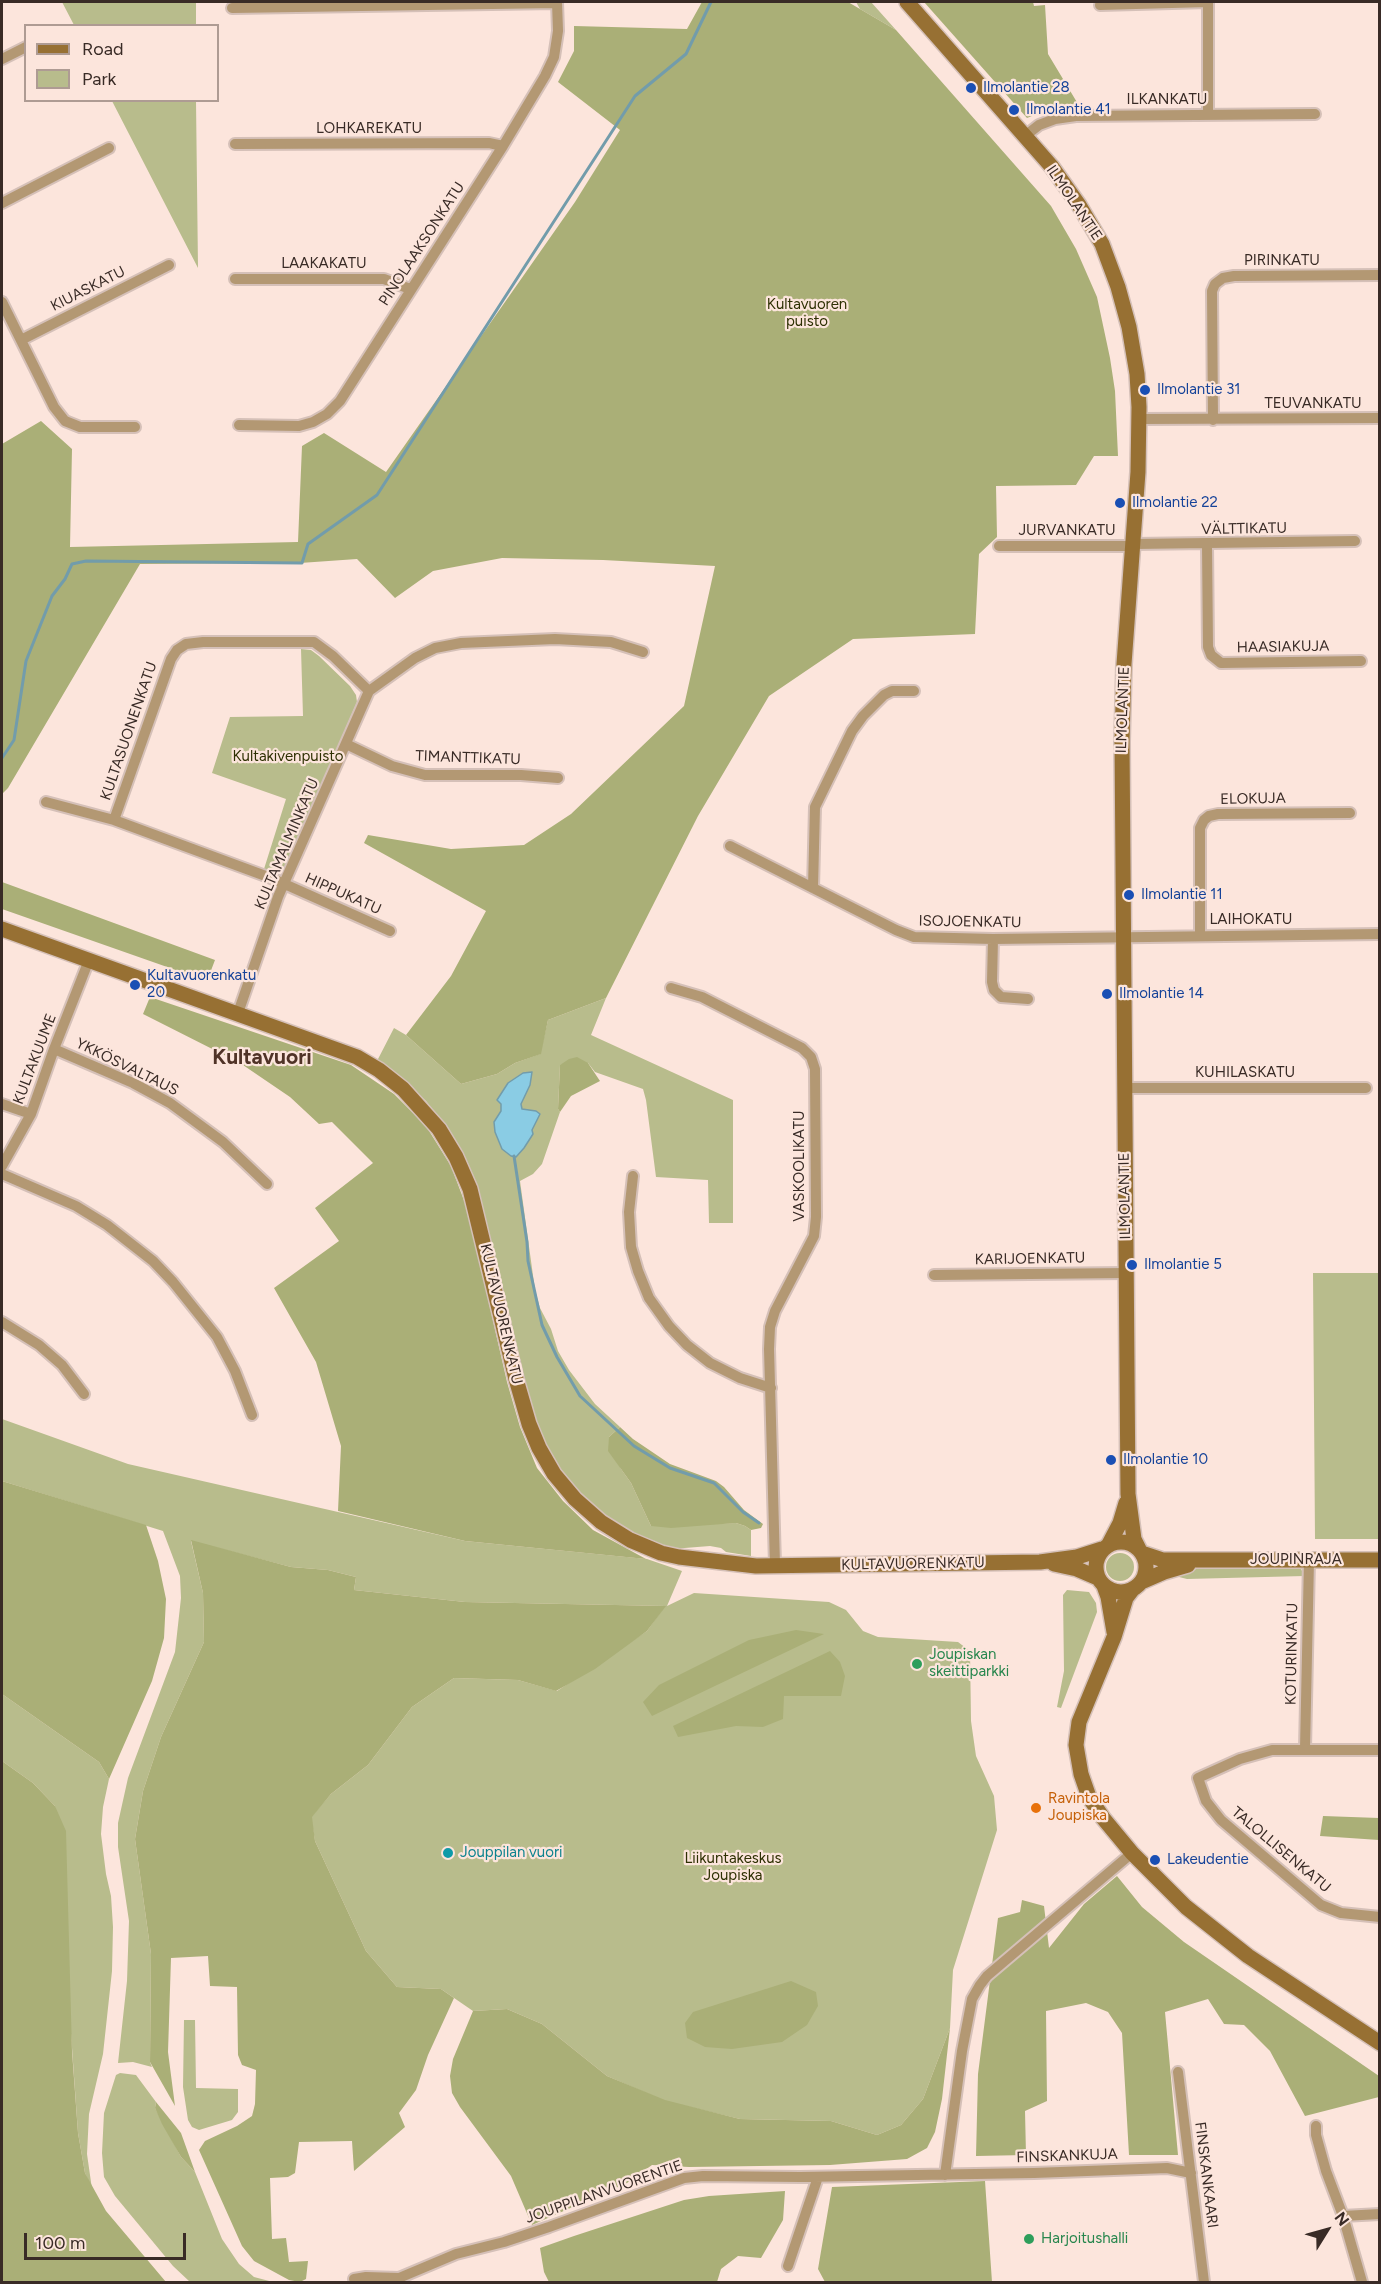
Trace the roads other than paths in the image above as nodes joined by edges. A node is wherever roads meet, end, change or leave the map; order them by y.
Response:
1 (557, 2) edge
2 (907, 2) edge
3 (1208, 2) edge
4 (1100, 5) dead end
5 (232, 8) dead end
6 (24, 48) edge
7 (2, 59) edge
8 (1315, 114) dead end
9 (1208, 115) junction
10 (1025, 136) junction
11 (235, 144) dead end
12 (503, 146) junction
13 (108, 148) dead end
14 (2, 203) edge
15 (169, 266) dead end
16 (1380, 275) edge
17 (236, 279) dead end
18 (410, 289) junction
19 (2, 302) edge
20 (21, 340) junction
21 (1380, 418) edge
22 (1140, 419) junction
23 (1212, 420) junction
24 (239, 425) dead end
25 (135, 427) dead end
26 (1354, 541) dead end
27 (1134, 545) junction
28 (1207, 545) junction
29 (999, 546) dead end
30 (643, 652) dead end
31 (1361, 661) dead end
32 (914, 691) dead end
33 (369, 692) junction
34 (346, 744) junction
35 (558, 778) dead end
36 (46, 802) dead end
37 (1350, 813) dead end
38 (114, 820) junction
39 (730, 846) dead end
40 (284, 884) junction
41 (813, 888) junction
42 (2, 928) edge
43 (390, 931) dead end
44 (1380, 934) edge
45 (1123, 936) junction
46 (1200, 936) junction
47 (993, 939) junction
48 (89, 960) junction
49 (671, 988) dead end
50 (1028, 999) dead end
51 (238, 1013) junction
52 (54, 1049) junction
53 (1124, 1088) junction
54 (1366, 1088) dead end
55 (2, 1104) edge
56 (31, 1114) junction
57 (2, 1166) edge
58 (2, 1174) edge
59 (633, 1176) dead end
60 (267, 1184) dead end
61 (1126, 1273) junction
62 (934, 1275) dead end
63 (2, 1322) edge
64 (771, 1388) junction
65 (84, 1394) dead end
66 (252, 1415) dead end
67 (1128, 1494) junction
68 (1106, 1547) junction
69 (1141, 1551) junction
70 (1212, 1560) junction
71 (1309, 1560) junction
72 (1380, 1560) edge
73 (1040, 1562) junction
74 (775, 1565) junction
75 (1101, 1582) junction
76 (1137, 1586) junction
77 (1114, 1637) junction
78 (1305, 1749) junction
79 (1380, 1750) edge
80 (1132, 1853) junction
81 (1377, 1917) edge
82 (1380, 2043) edge
83 (1178, 2072) dead end
84 (1316, 2126) dead end
85 (1191, 2173) junction
86 (945, 2175) junction
87 (818, 2177) junction
88 (1380, 2214) edge
89 (1343, 2216) junction
90 (788, 2266) dead end
91 (354, 2279) dead end
92 (1204, 2283) edge
93 (1362, 2283) edge

1 - 5 street
1 - 12 street, PINOLAAKSONKATU
2 - 10 street, ILMOLANTIE
3 - 4 street
3 - 9 street
6 - 7 street
8 - 9 street, ILKANKATU
9 - 10 street, ILKANKATU
10 - 22 street, ILMOLANTIE
11 - 12 street, LOHKAREKATU
12 - 18 street, PINOLAAKSONKATU
13 - 14 street
15 - 20 street, KIUASKATU
16 - 23 street, PIRINKATU
17 - 18 street, LAAKAKATU
18 - 24 street, PINOLAAKSONKATU
19 - 20 street
20 - 25 street
21 - 23 street, TEUVANKATU
22 - 23 street, TEUVANKATU
22 - 27 street, ILMOLANTIE
26 - 28 street, VÄLTTIKATU
27 - 28 street, VÄLTTIKATU
27 - 29 street, JURVANKATU
27 - 45 street, ILMOLANTIE
28 - 31 street, HAASIAKUJA
30 - 33 street, KULTAMALMINKATU
32 - 41 street
33 - 34 street, KULTAMALMINKATU
33 - 38 street, KULTASUONENKATU
34 - 35 street, TIMANTTIKATU
34 - 40 street, KULTAMALMINKATU
36 - 38 street, KULTASUONENKATU
37 - 46 street, ELOKUJA
38 - 40 street, KULTASUONENKATU
39 - 41 street, ISOJOENKATU
40 - 43 street, HIPPUKATU
40 - 51 street, KULTAMALMINKATU
41 - 47 street, ISOJOENKATU
42 - 48 street, KULTAVUORENKATU
44 - 46 street, LAIHOKATU
45 - 46 street, LAIHOKATU
45 - 47 street, ISOJOENKATU
45 - 53 street, ILMOLANTIE
47 - 50 street
48 - 51 street, KULTAVUORENKATU
48 - 52 street, KULTAKUUME
49 - 64 street, VASKOOLIKATU
51 - 74 street, KULTAVUORENKATU
52 - 56 street, KULTAKUUME
52 - 60 street, YKKÖSVALTAUS
53 - 54 street, KUHILASKATU
53 - 61 street, ILMOLANTIE
55 - 56 street
56 - 57 street, KULTAKUUME
58 - 66 street
59 - 64 street
61 - 62 street, KARIJOENKATU
61 - 67 street, ILMOLANTIE
63 - 65 street
64 - 74 street, VASKOOLIKATU
67 - 68 street, ILMOLANTIE
67 - 69 street, ILMOLANTIE
68 - 69 street
68 - 73 street, KULTAVUORENKATU
68 - 75 street
69 - 70 street, JOUPINRAJA
69 - 76 street
70 - 71 street, JOUPINRAJA
70 - 76 street, JOUPINRAJA
71 - 72 street, JOUPINRAJA
71 - 78 street, KOTURINKATU
73 - 74 street, KULTAVUORENKATU
73 - 75 street, KULTAVUORENKATU
75 - 76 street
75 - 77 street
76 - 77 street
77 - 80 street
78 - 79 street, TALOLLISENKATU
78 - 81 street, TALOLLISENKATU
80 - 82 street
80 - 86 street
83 - 85 street, FINSKANKAARI
84 - 89 street
85 - 86 street, FINSKANKUJA
85 - 92 street, FINSKANKAARI
86 - 87 street, JOUPPILANVUORENTIE
87 - 90 street
87 - 91 street, JOUPPILANVUORENTIE
88 - 89 street
89 - 93 street

